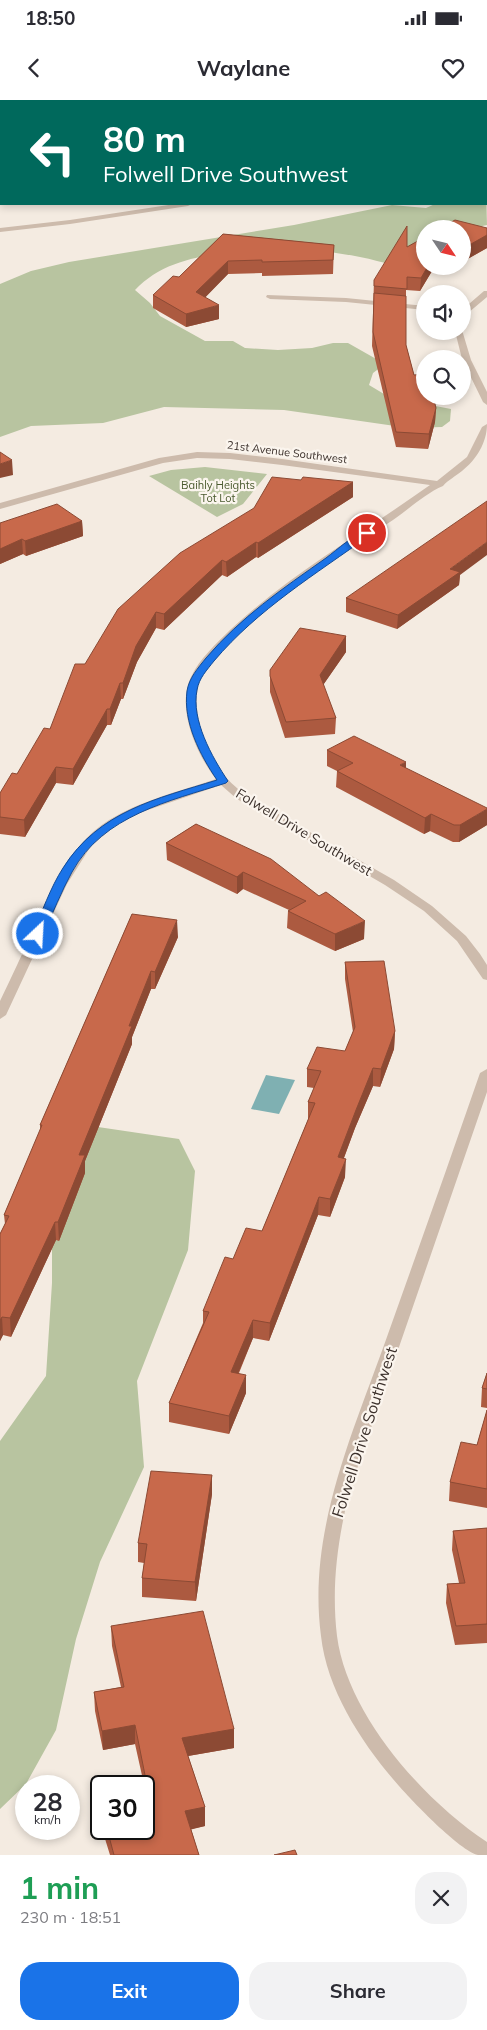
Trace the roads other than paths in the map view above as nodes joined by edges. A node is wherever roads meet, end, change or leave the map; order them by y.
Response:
1 (181, 205) edge
2 (70, 222) junction
3 (0, 230) edge
4 (0, 239) edge
5 (487, 293) edge
6 (270, 297) dead end
7 (416, 307) edge
8 (471, 307) edge
9 (460, 340) edge
10 (487, 402) edge
11 (487, 427) edge
12 (440, 484) junction
13 (0, 506) edge
14 (223, 781) junction
15 (487, 976) edge
16 (0, 1015) edge
17 (487, 1073) edge
18 (481, 1848) edge

1 - 2 street
2 - 3 street
2 - 4 street
5 - 8 street
6 - 7 street
9 - 10 street
11 - 12 street, Folwell Drive Southwest
12 - 13 street, 21st Avenue Southwest
12 - 14 street, Folwell Drive Southwest
14 - 15 street, Folwell Drive Southwest
14 - 16 street
17 - 18 street, Folwell Drive Southwest

